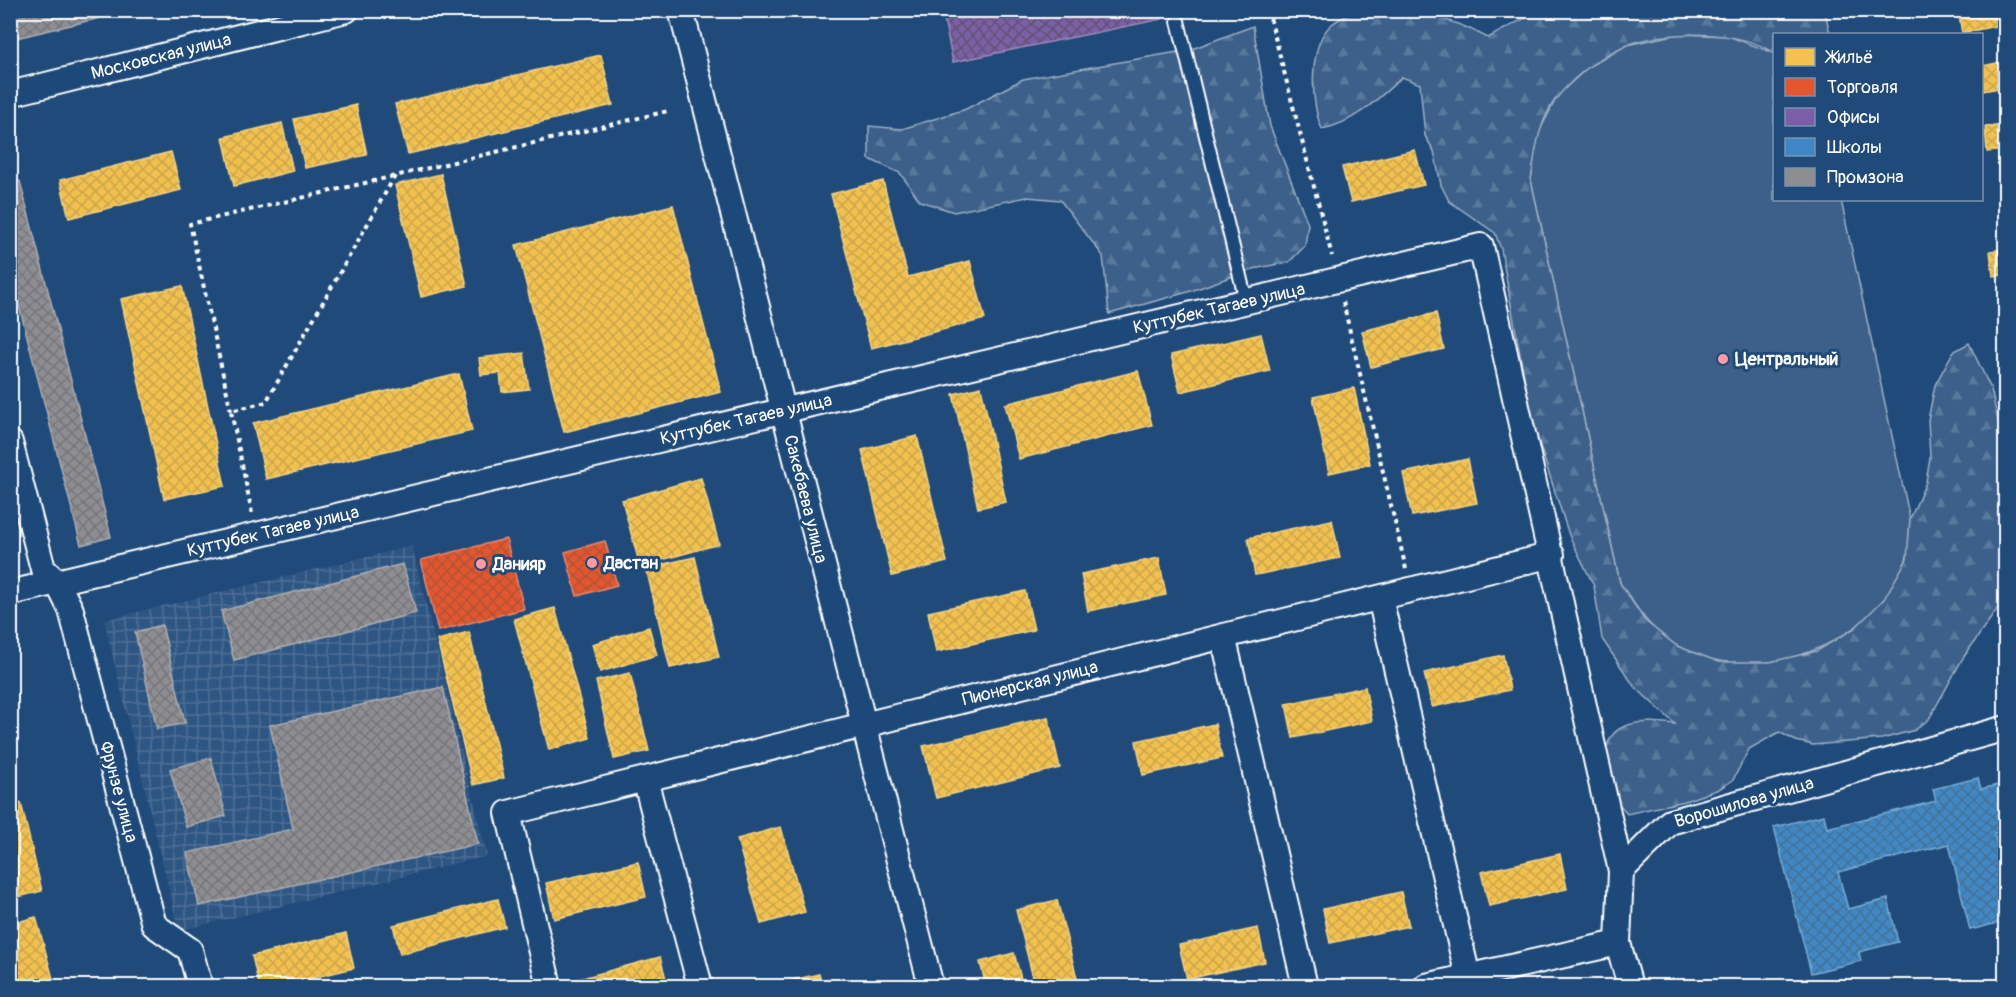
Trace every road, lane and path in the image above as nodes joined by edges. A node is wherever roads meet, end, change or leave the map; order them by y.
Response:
1 (346, 10) edge
2 (681, 10) edge
3 (1178, 21) dead end
4 (10, 93) edge
5 (668, 111) dead end
6 (395, 176) junction
7 (1246, 301) junction
8 (783, 410) junction
9 (231, 411) junction
10 (10, 442) edge
11 (258, 534) junction
12 (1552, 555) junction
13 (57, 582) junction
14 (10, 592) edge
15 (1380, 598) junction
16 (1223, 636) junction
17 (864, 723) junction
18 (2006, 728) edge
19 (645, 779) junction
20 (1621, 871) junction
21 (1618, 943) junction
22 (1468, 977) junction
23 (200, 987) edge
24 (549, 987) edge
25 (700, 987) edge
26 (931, 987) edge
27 (1305, 987) edge
28 (1426, 987) edge
29 (1630, 987) edge

1 - 4 street, Московская улица
2 - 8 street, Сакебаева улица
3 - 7 lane
5 - 6 path
6 - 9 path
6 - 9 path
7 - 8 street, Куттубек Тагаев улица
7 - 12 street, Куттубек Тагаев улица
8 - 11 street, Куттубек Тагаев улица
8 - 17 street, Сакебаева улица
9 - 11 path
10 - 13 street, Фрунзе улица
11 - 13 street, Куттубек Тагаев улица
12 - 15 street, Пионерская улица
12 - 20 street
13 - 14 street, Куттубек Тагаев улица
13 - 23 street, Фрунзе улица
15 - 16 street, Пионерская улица
15 - 22 street
16 - 17 street, Пионерская улица
16 - 27 street
17 - 19 street, Пионерская улица
17 - 26 street, Сакебаева улица
18 - 20 street, Ворошилова улица
19 - 24 street, Пионерская улица
19 - 25 street
20 - 21 street
21 - 22 street
21 - 29 street
22 - 28 street

